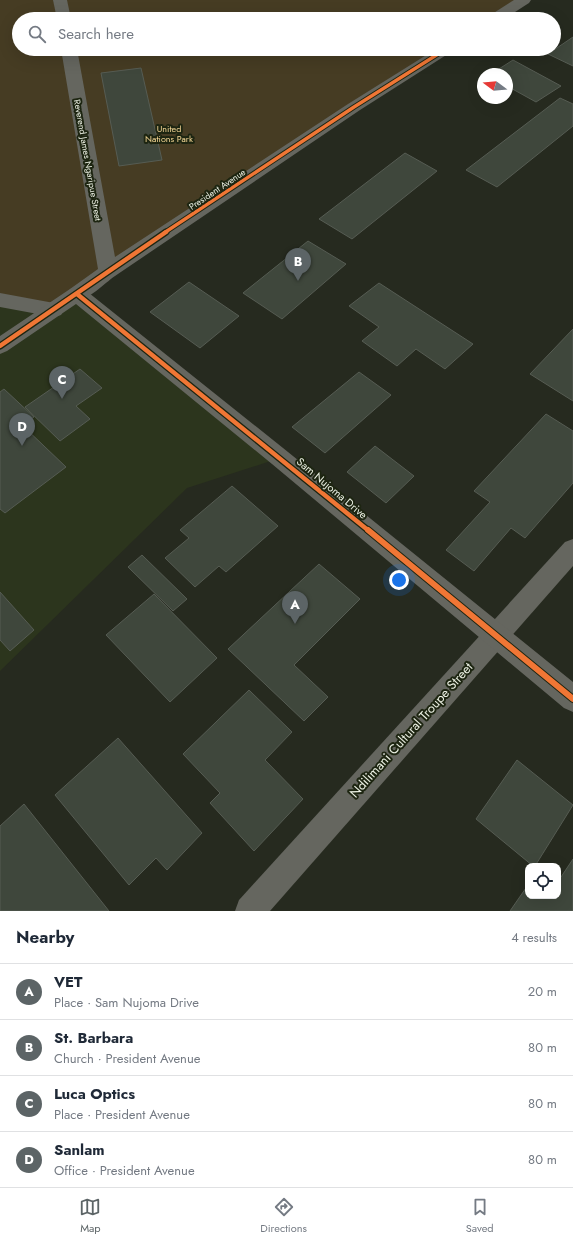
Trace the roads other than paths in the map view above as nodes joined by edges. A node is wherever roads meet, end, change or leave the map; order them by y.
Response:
1 (60, 0) edge
2 (524, 0) edge
3 (63, 12) edge
4 (505, 12) edge
5 (70, 56) edge
6 (435, 56) edge
7 (108, 271) junction
8 (77, 294) junction
9 (0, 300) edge
10 (54, 310) junction
11 (0, 346) edge
12 (573, 549) edge
13 (495, 636) junction
14 (573, 699) edge
15 (250, 911) edge

1 - 3 street
2 - 4 street
5 - 7 street, Reverend James Ngaripue Street
6 - 7 street, President Avenue
7 - 8 street, President Avenue
8 - 10 street, President Avenue
8 - 13 street, Sam Nujoma Drive
9 - 10 street
10 - 11 street, President Avenue
12 - 13 street, Ndilimani Cultural Troupe Street
13 - 14 street, Sam Nujoma Drive
13 - 15 street, Ndilimani Cultural Troupe Street

